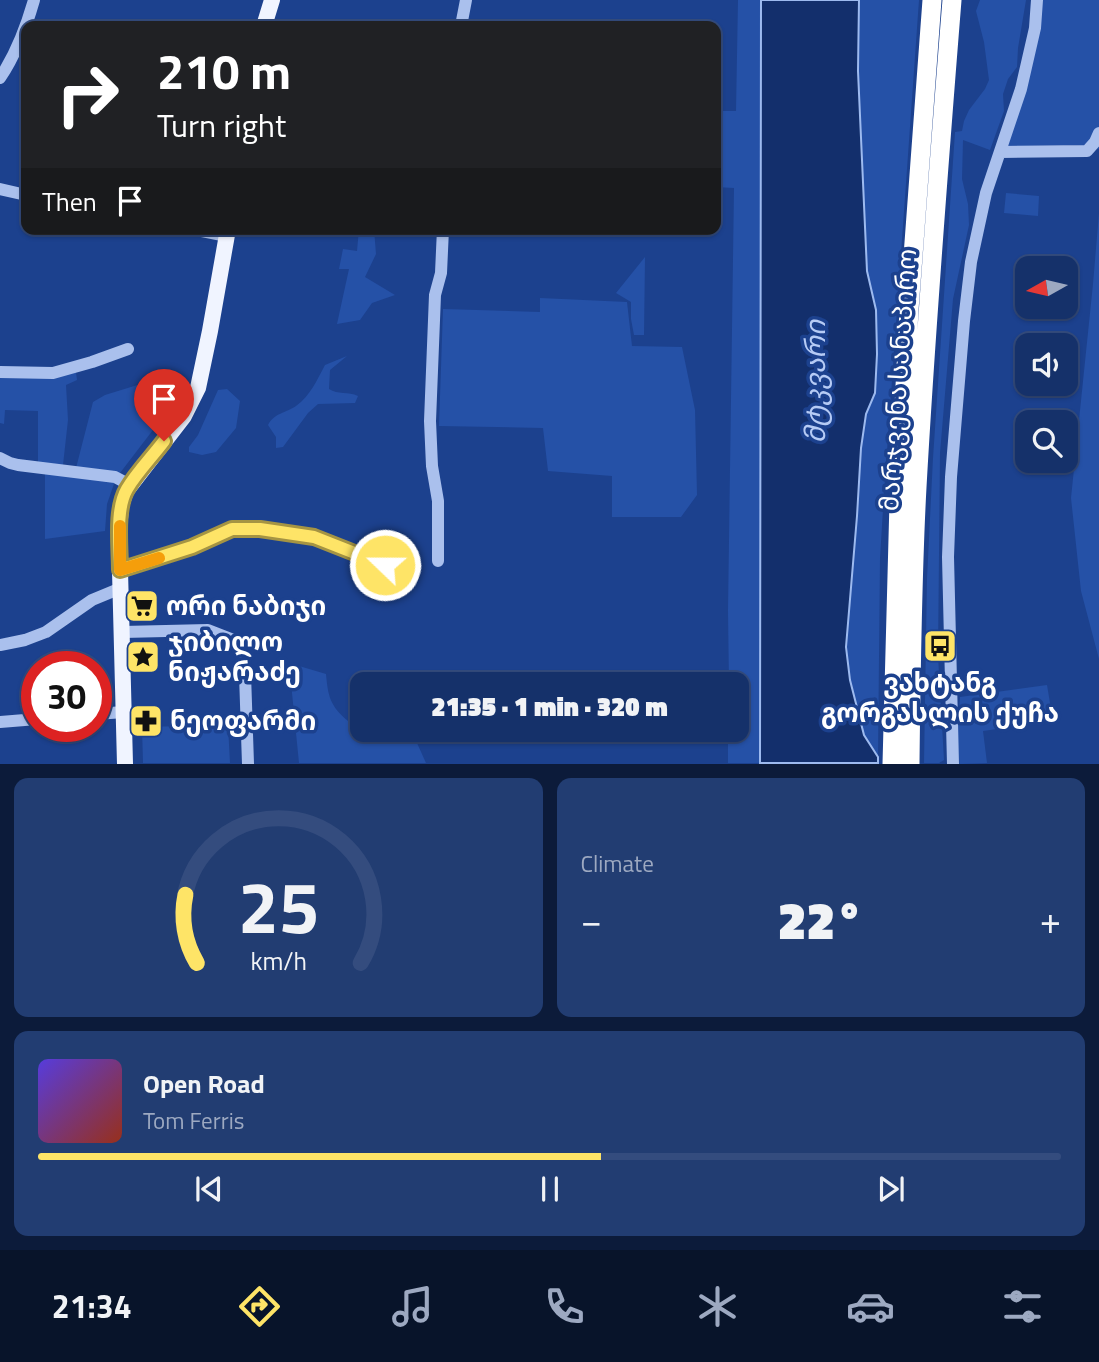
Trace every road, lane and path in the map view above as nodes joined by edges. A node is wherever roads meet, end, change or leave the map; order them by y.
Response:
1 (34, 0) edge
2 (272, 0) edge
3 (466, 0) edge
4 (932, 0) edge
5 (952, 0) edge
6 (1037, 0) edge
7 (28, 21) edge
8 (266, 21) edge
9 (461, 21) edge
10 (21, 40) edge
11 (0, 78) edge
12 (1099, 133) edge
13 (1093, 151) edge
14 (1000, 152) junction
15 (0, 189) edge
16 (21, 194) edge
17 (227, 235) edge
18 (443, 235) edge
19 (128, 349) dead end
20 (0, 372) edge
21 (0, 458) edge
22 (130, 485) junction
23 (438, 561) dead end
24 (385, 565) dead end
25 (120, 570) junction
26 (121, 588) junction
27 (123, 632) junction
28 (0, 645) edge
29 (124, 712) junction
30 (112, 713) edge
31 (21, 720) edge
32 (0, 722) edge
33 (125, 764) edge
34 (248, 764) edge
35 (892, 764) edge
36 (910, 764) edge
37 (953, 764) edge

1 - 7 street
2 - 8 main road
3 - 9 street
4 - 35 highway, მარჯვენა სანაპირო
5 - 36 highway, მარჯვენა სანაპირო
6 - 14 street
10 - 11 street
12 - 13 street
13 - 14 street
14 - 37 street
15 - 16 street
17 - 22 main road
18 - 23 street
19 - 20 street
21 - 22 street
22 - 25 main road
24 - 25 street
25 - 26 main road
26 - 27 main road
26 - 28 street
27 - 29 main road
27 - 34 street
29 - 30 street
29 - 33 main road
31 - 32 street

